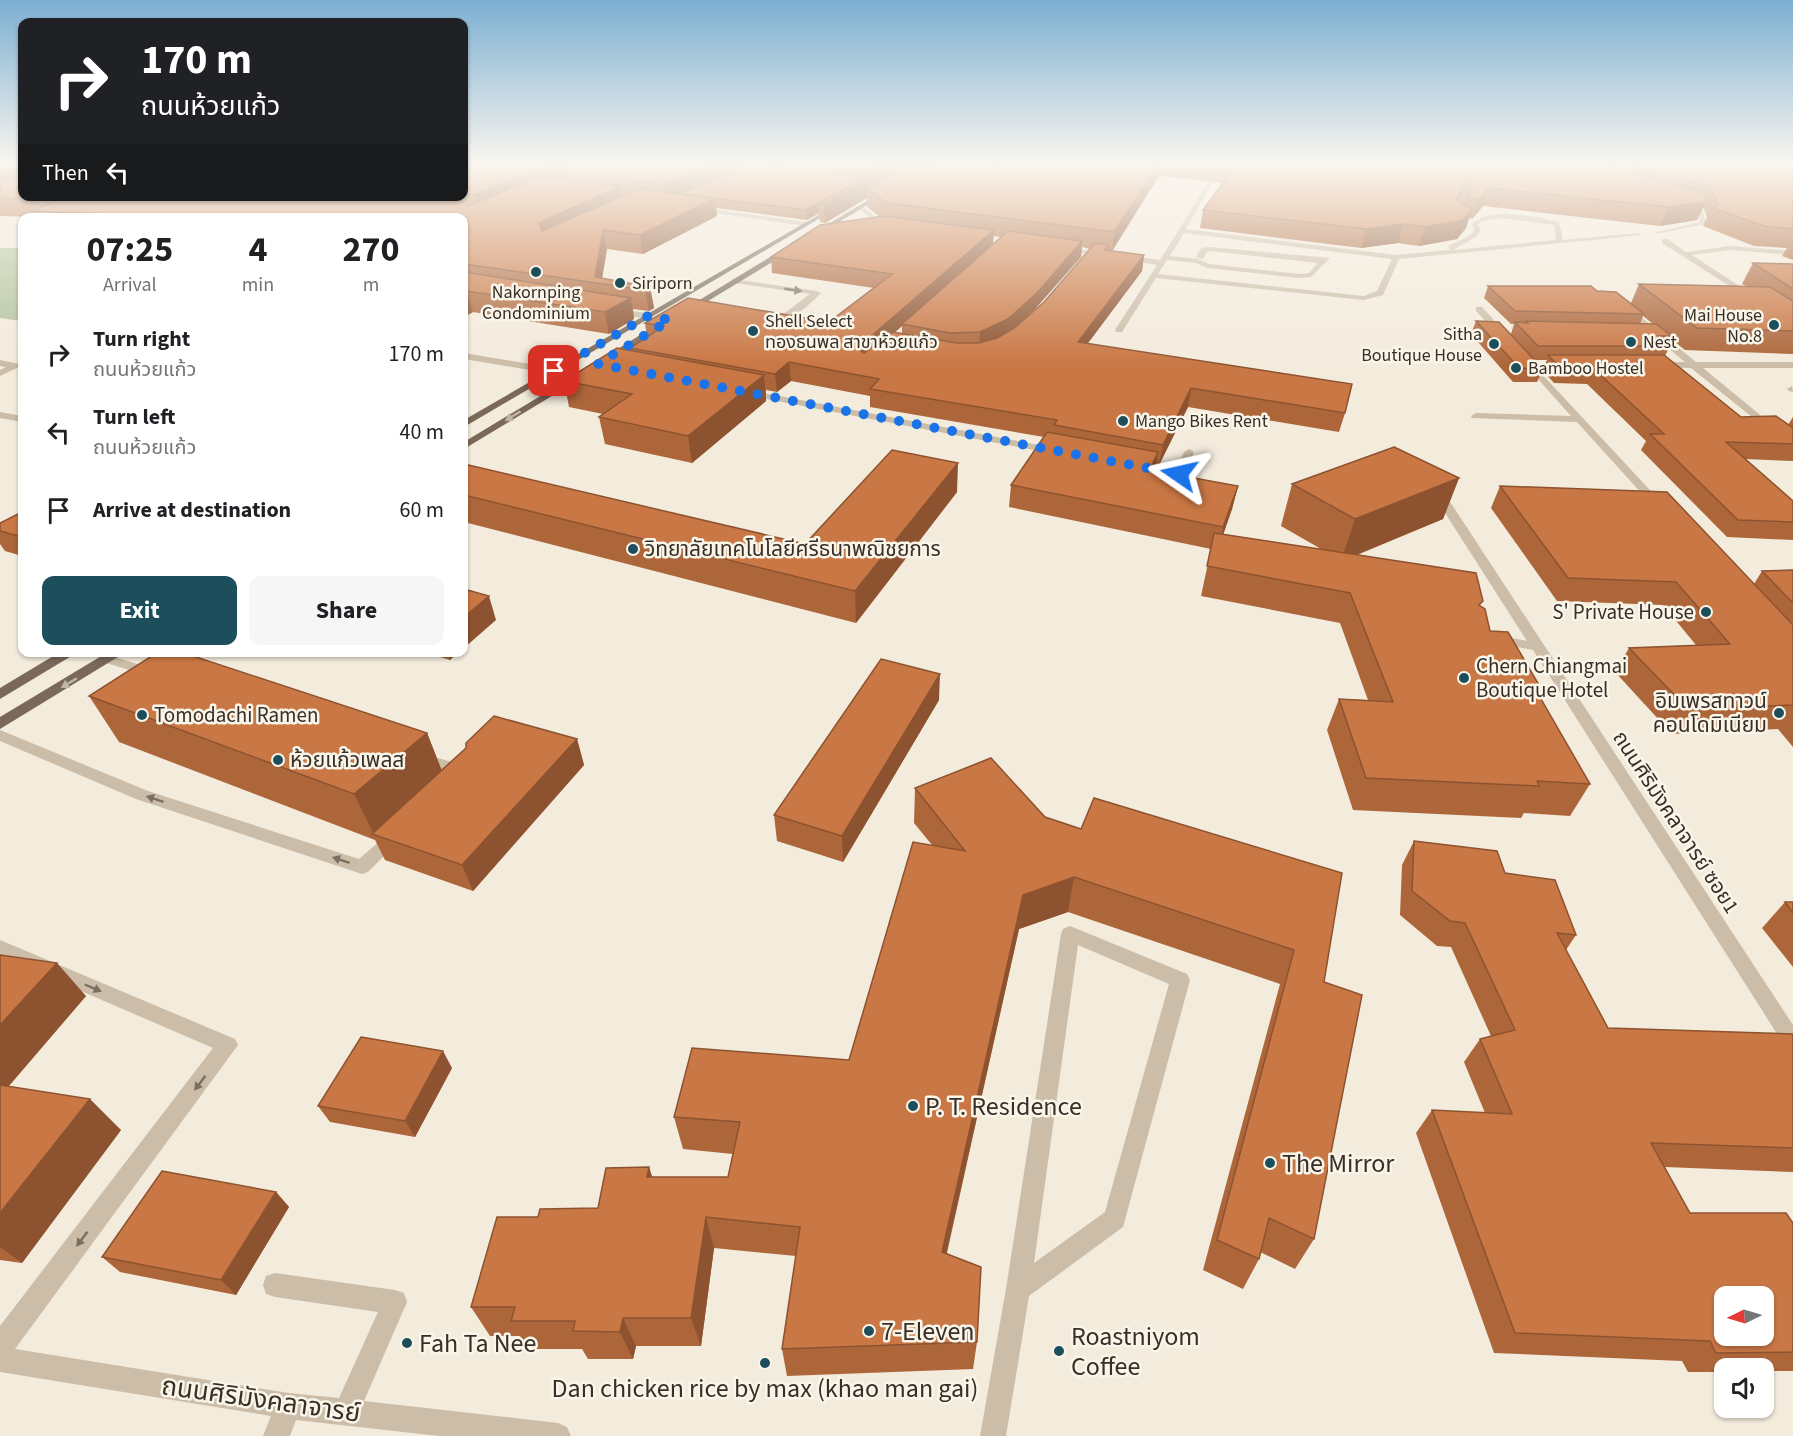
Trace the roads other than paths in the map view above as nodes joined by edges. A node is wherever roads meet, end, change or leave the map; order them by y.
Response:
1 (794, 231) edge
2 (821, 231) edge
3 (1182, 231) joint
4 (1478, 231) edge
5 (1558, 231) edge
6 (1641, 231) edge
7 (1641, 231) edge
8 (1663, 231) edge
9 (839, 232) edge
10 (1658, 232) junction
11 (811, 237) joint
12 (1644, 237) junction
13 (1665, 241) junction
14 (1560, 242) junction
15 (801, 243) edge
16 (1047, 247) edge
17 (1443, 252) junction
18 (1091, 253) junction
19 (1793, 253) edge
20 (1686, 254) junction
21 (1396, 257) junction
22 (1199, 259) junction
23 (1164, 260) junction
24 (1083, 261) edge
25 (1155, 276) junction
26 (735, 281) junction
27 (1613, 299) edge
28 (1754, 299) edge
29 (693, 306) junction
30 (605, 309) edge
31 (707, 309) edge
32 (1479, 309) dead end
33 (648, 316) junction
34 (759, 317) edge
35 (674, 318) junction
36 (1119, 330) dead end
37 (1642, 332) edge
38 (1654, 332) junction
39 (468, 357) edge
40 (0, 363) edge
41 (1647, 365) edge
42 (1694, 365) junction
43 (1793, 365) edge
44 (593, 367) junction
45 (611, 367) edge
46 (554, 371) junction
47 (0, 373) edge
48 (739, 391) edge
49 (1476, 416) dead end
50 (2, 417) edge
51 (18, 419) edge
52 (1579, 419) junction
53 (468, 422) edge
54 (468, 444) edge
55 (1793, 447) edge
56 (1064, 452) edge
57 (1189, 452) dead end
58 (1122, 463) edge
59 (1425, 474) edge
60 (1666, 515) edge
61 (1485, 636) edge
62 (1538, 646) junction
63 (63, 657) edge
64 (111, 657) edge
65 (115, 657) edge
66 (164, 677) edge
67 (0, 694) edge
68 (0, 724) edge
69 (0, 735) edge
70 (410, 755) edge
71 (449, 788) edge
72 (406, 828) edge
73 (0, 948) edge
74 (1793, 1042) edge
75 (275, 1285) dead end
76 (1018, 1289) junction
77 (0, 1347) edge
78 (0, 1359) edge
79 (289, 1406) junction
80 (346, 1412) junction
81 (276, 1436) edge
82 (558, 1436) edge
83 (993, 1436) edge

1 - 33 main road
2 - 11 main road
3 - 21 street
3 - 23 street
4 - 17 street
5 - 14 street
6 - 12 street
7 - 10 street
8 - 10 street
9 - 11 street
10 - 13 street
12 - 13 street
12 - 14 street
13 - 20 street
14 - 17 street
15 - 26 main road
16 - 18 street
17 - 21 street
18 - 23 street
18 - 24 street
19 - 20 street
20 - 28 street
21 - 25 street
22 - 22 street
22 - 23 street
23 - 25 street
25 - 36 street
26 - 29 main road
26 -> 34 street
27 - 38 street
29 - 31 street
29 - 35 main road
30 - 33 street
32 - 52 street
33 - 35 main road
33 - 46 main road
35 - 44 main road
37 - 38 street
38 - 42 street
39 - 46 street
40 - 47 street
41 - 42 street
42 - 43 street
42 - 55 street
44 - 45 street
44 -> 54 main road
46 - 53 main road
48 - 56 street
49 - 52 street
50 - 51 street
52 - 60 street
57 - 58 street
59 - 62 street, ถนนศิริมังคลาจารย์ ซอย1
61 - 62 street
62 - 74 street, ถนนศิริมังคลาจารย์ ซอย1
63 - 67 main road
64 -> 68 main road
65 - 66 street
72 -> 69 street
70 - 71 street
73 -> 77 street
75 - 80 street
76 - 76 street
76 - 83 street
78 - 79 street, ถนนศิริมังคลาจารย์
79 - 80 street, ถนนศิริมังคลาจารย์
79 - 81 street
80 - 82 street, ถนนศิริมังคลาจารย์

